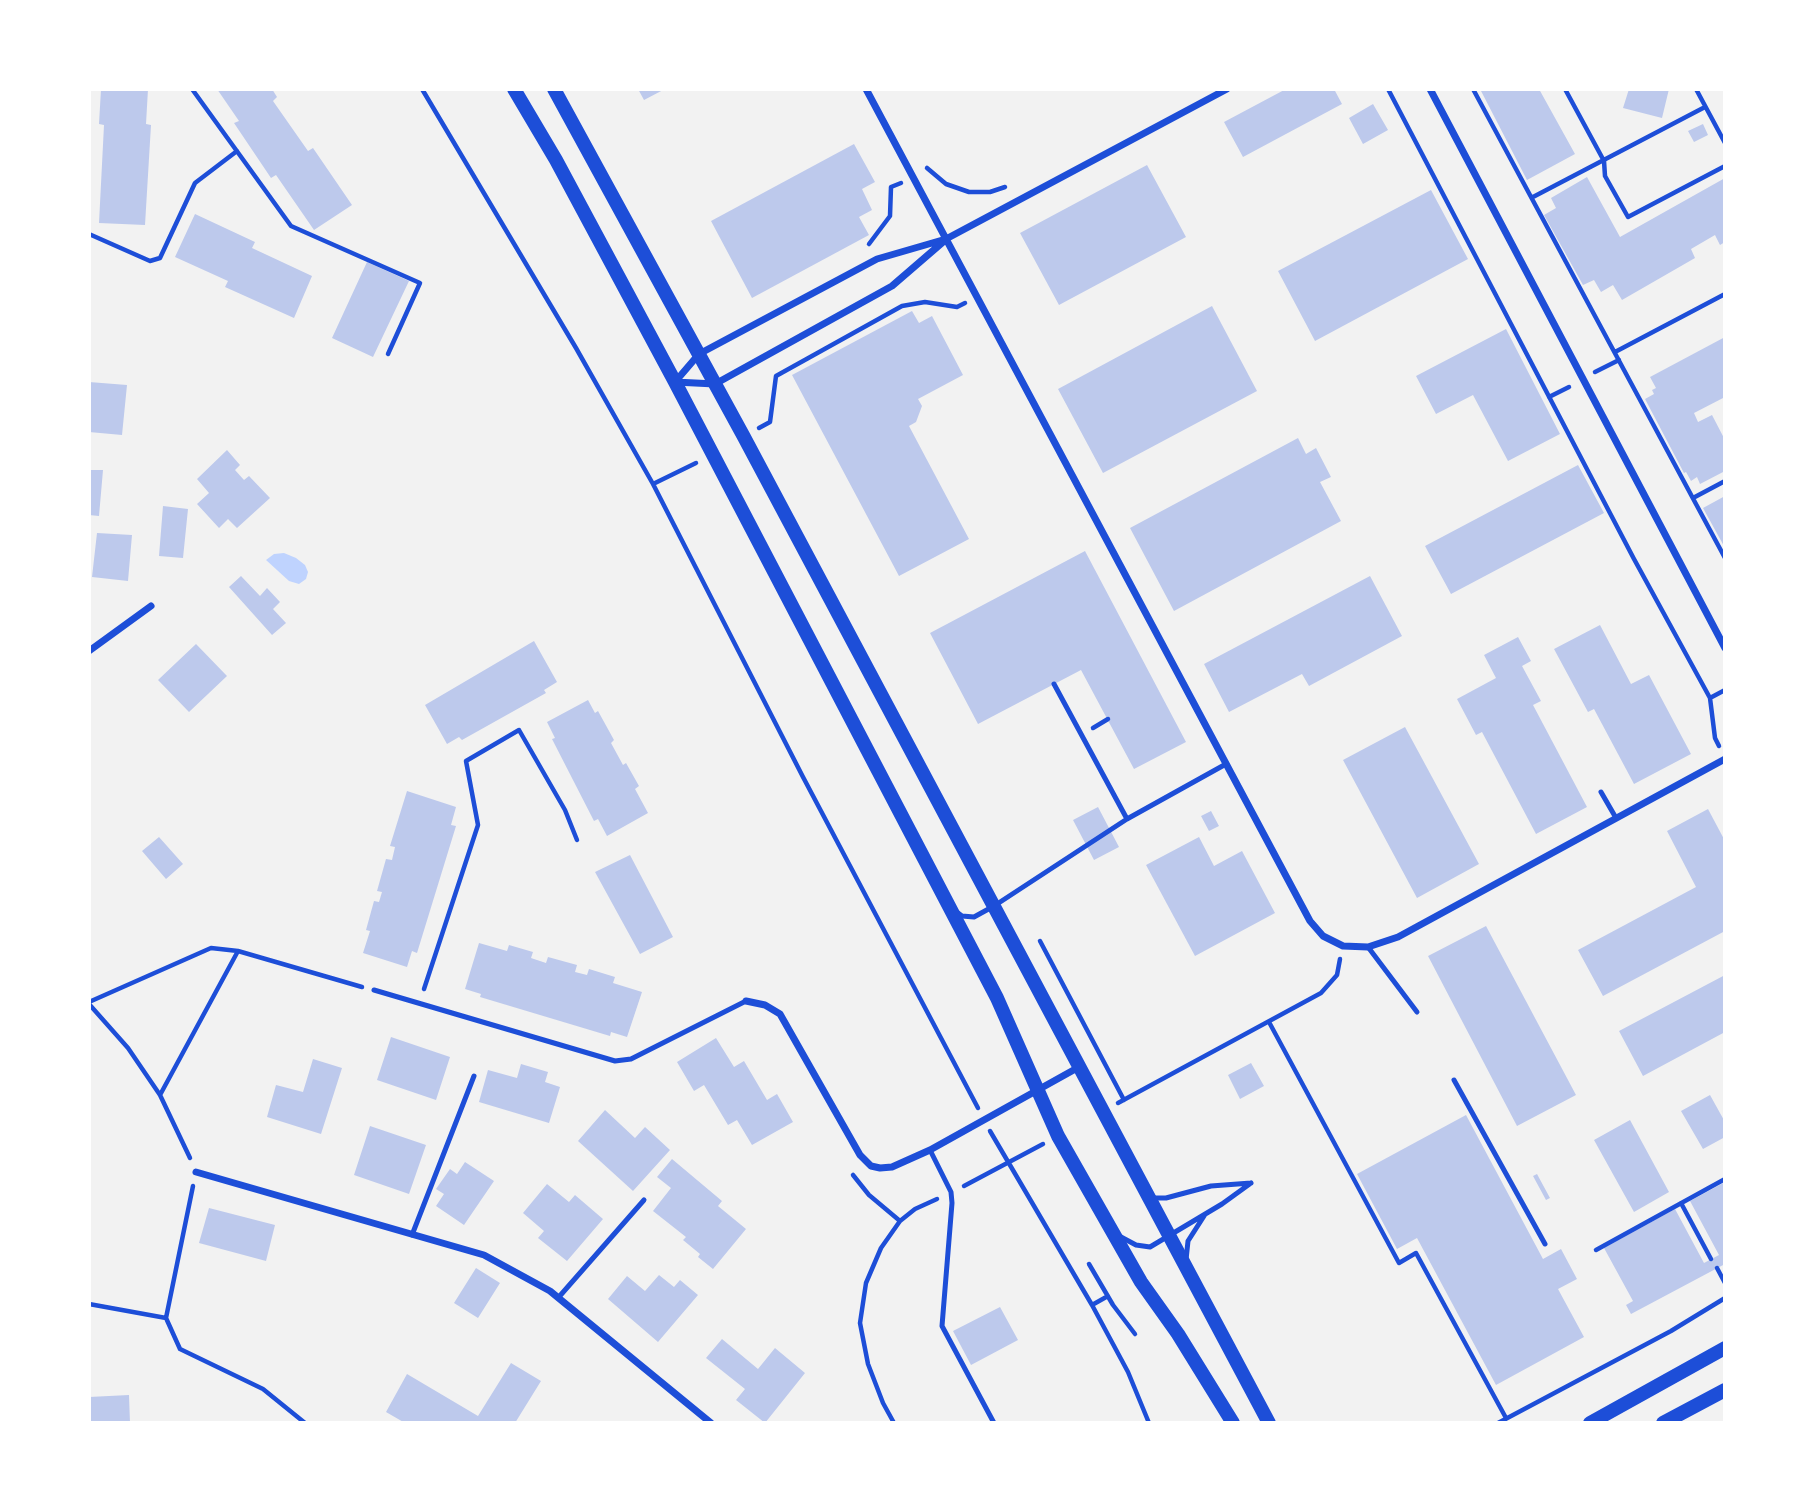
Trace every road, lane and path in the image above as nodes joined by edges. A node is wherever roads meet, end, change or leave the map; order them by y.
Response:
1 (192, 89) edge
2 (422, 89) edge
3 (514, 89) edge
4 (554, 89) edge
5 (866, 89) edge
6 (1227, 89) edge
7 (1388, 89) edge
8 (1430, 89) edge
9 (1473, 89) edge
10 (1565, 89) edge
11 (1696, 89) edge
12 (1705, 107) junction
13 (1725, 143) edge
14 (237, 151) junction
15 (1604, 160) junction
16 (1725, 166) edge
17 (912, 177) junction
18 (1016, 181) dead end
19 (1533, 198) junction
20 (89, 234) edge
21 (946, 239) junction
22 (858, 250) dead end
23 (1725, 294) edge
24 (957, 307) dead end
25 (1615, 352) junction
26 (388, 354) dead end
27 (699, 354) junction
28 (1619, 360) junction
29 (1604, 368) dead end
30 (776, 376) dead end
31 (675, 382) junction
32 (715, 384) junction
33 (1567, 388) dead end
34 (1549, 397) junction
35 (1725, 481) edge
36 (1693, 498) junction
37 (1725, 558) edge
38 (151, 606) dead end
39 (1725, 648) edge
40 (89, 651) edge
41 (1054, 684) dead end
42 (1725, 690) edge
43 (1710, 698) junction
44 (1725, 758) edge
45 (1226, 764) junction
46 (1601, 792) dead end
47 (1616, 818) junction
48 (1127, 819) junction
49 (577, 840) dead end
50 (947, 905) junction
51 (994, 906) junction
52 (1040, 941) dead end
53 (1343, 946) junction
54 (1368, 947) junction
55 (239, 951) junction
56 (374, 990) joint
57 (746, 1001) joint
58 (89, 1003) edge
59 (419, 1004) junction
60 (1417, 1012) dead end
61 (1269, 1022) junction
62 (1079, 1067) junction
63 (474, 1076) dead end
64 (1454, 1080) dead end
65 (1036, 1090) junction
66 (160, 1095) junction
67 (1124, 1100) junction
68 (1103, 1112) junction
69 (984, 1119) junction
70 (930, 1150) junction
71 (1007, 1163) junction
72 (196, 1172) junction
73 (1725, 1179) edge
74 (951, 1192) junction
75 (1149, 1198) junction
76 (645, 1200) dead end
77 (1681, 1203) junction
78 (1205, 1214) junction
79 (1114, 1233) junction
80 (412, 1235) junction
81 (1169, 1237) junction
82 (1545, 1244) dead end
83 (1596, 1250) dead end
84 (1712, 1259) dead end
85 (1089, 1264) dead end
86 (1186, 1267) junction
87 (1717, 1268) dead end
88 (1725, 1283) edge
89 (1108, 1296) junction
90 (558, 1298) junction
91 (1725, 1298) edge
92 (89, 1304) edge
93 (1092, 1305) junction
94 (166, 1318) junction
95 (1135, 1334) dead end
96 (1725, 1348) edge
97 (1725, 1390) edge
98 (1506, 1418) junction
99 (305, 1423) edge
100 (711, 1423) edge
101 (894, 1423) edge
102 (994, 1423) edge
103 (1149, 1423) edge
104 (1233, 1423) edge
105 (1269, 1423) edge
106 (1498, 1423) edge
107 (1590, 1423) edge
108 (1663, 1423) edge

1 - 14 path
2 - 69 path
3 - 31 main road
4 - 27 main road
5 - 17 street
6 - 21 street
7 - 34 path
8 - 39 street
9 - 19 path
10 - 15 path
11 - 12 path
12 - 13 path
12 - 15 path
14 - 20 path
14 - 26 path
15 - 16 path
15 - 19 path
17 - 18 path
17 - 21 street
17 - 22 path
19 - 25 path
21 - 27 street
21 - 32 street
21 - 45 street
23 - 25 path
24 - 30 path
25 - 28 path
27 - 31 street
27 - 32 main road
28 - 29 path
28 - 36 path
31 - 32 street
31 - 50 main road
32 - 51 main road
33 - 34 path
34 - 43 path
35 - 36 path
36 - 37 path
38 - 40 street
41 - 48 lane
42 - 43 path
43 - 44 path
44 - 47 street
45 - 48 lane
45 - 53 street
46 - 47 lane
47 - 54 street
48 - 51 lane
49 - 59 path
50 - 51 lane
50 - 65 main road
51 - 62 main road
52 - 67 path
53 - 54 street
53 - 61 path
54 - 60 lane
55 - 56 path
55 - 58 path
55 - 66 path
56 - 59 lane
57 - 59 lane
57 - 70 street
58 - 66 path
61 - 67 path
61 - 98 path
62 - 65 street
62 - 68 main road
63 - 80 lane
64 - 82 lane
65 - 69 street
65 - 79 main road
66 - 72 path
67 - 68 path
68 - 75 main road
69 - 70 street
69 - 71 path
70 - 74 lane
71 - 74 path
71 - 93 path
72 - 80 street
72 - 94 path
73 - 77 path
74 - 101 path
74 - 102 lane
75 - 78 lane
75 - 81 main road
76 - 90 lane
77 - 83 path
77 - 84 path
78 - 81 lane
78 - 86 lane
79 - 81 lane
79 - 104 main road
80 - 90 street
81 - 86 main road
85 - 89 path
86 - 105 main road
87 - 88 path
89 - 93 path
89 - 95 path
90 - 100 street
91 - 98 path
92 - 94 path
93 - 103 path
94 - 99 path
96 - 107 main road
97 - 108 main road
98 - 106 path

